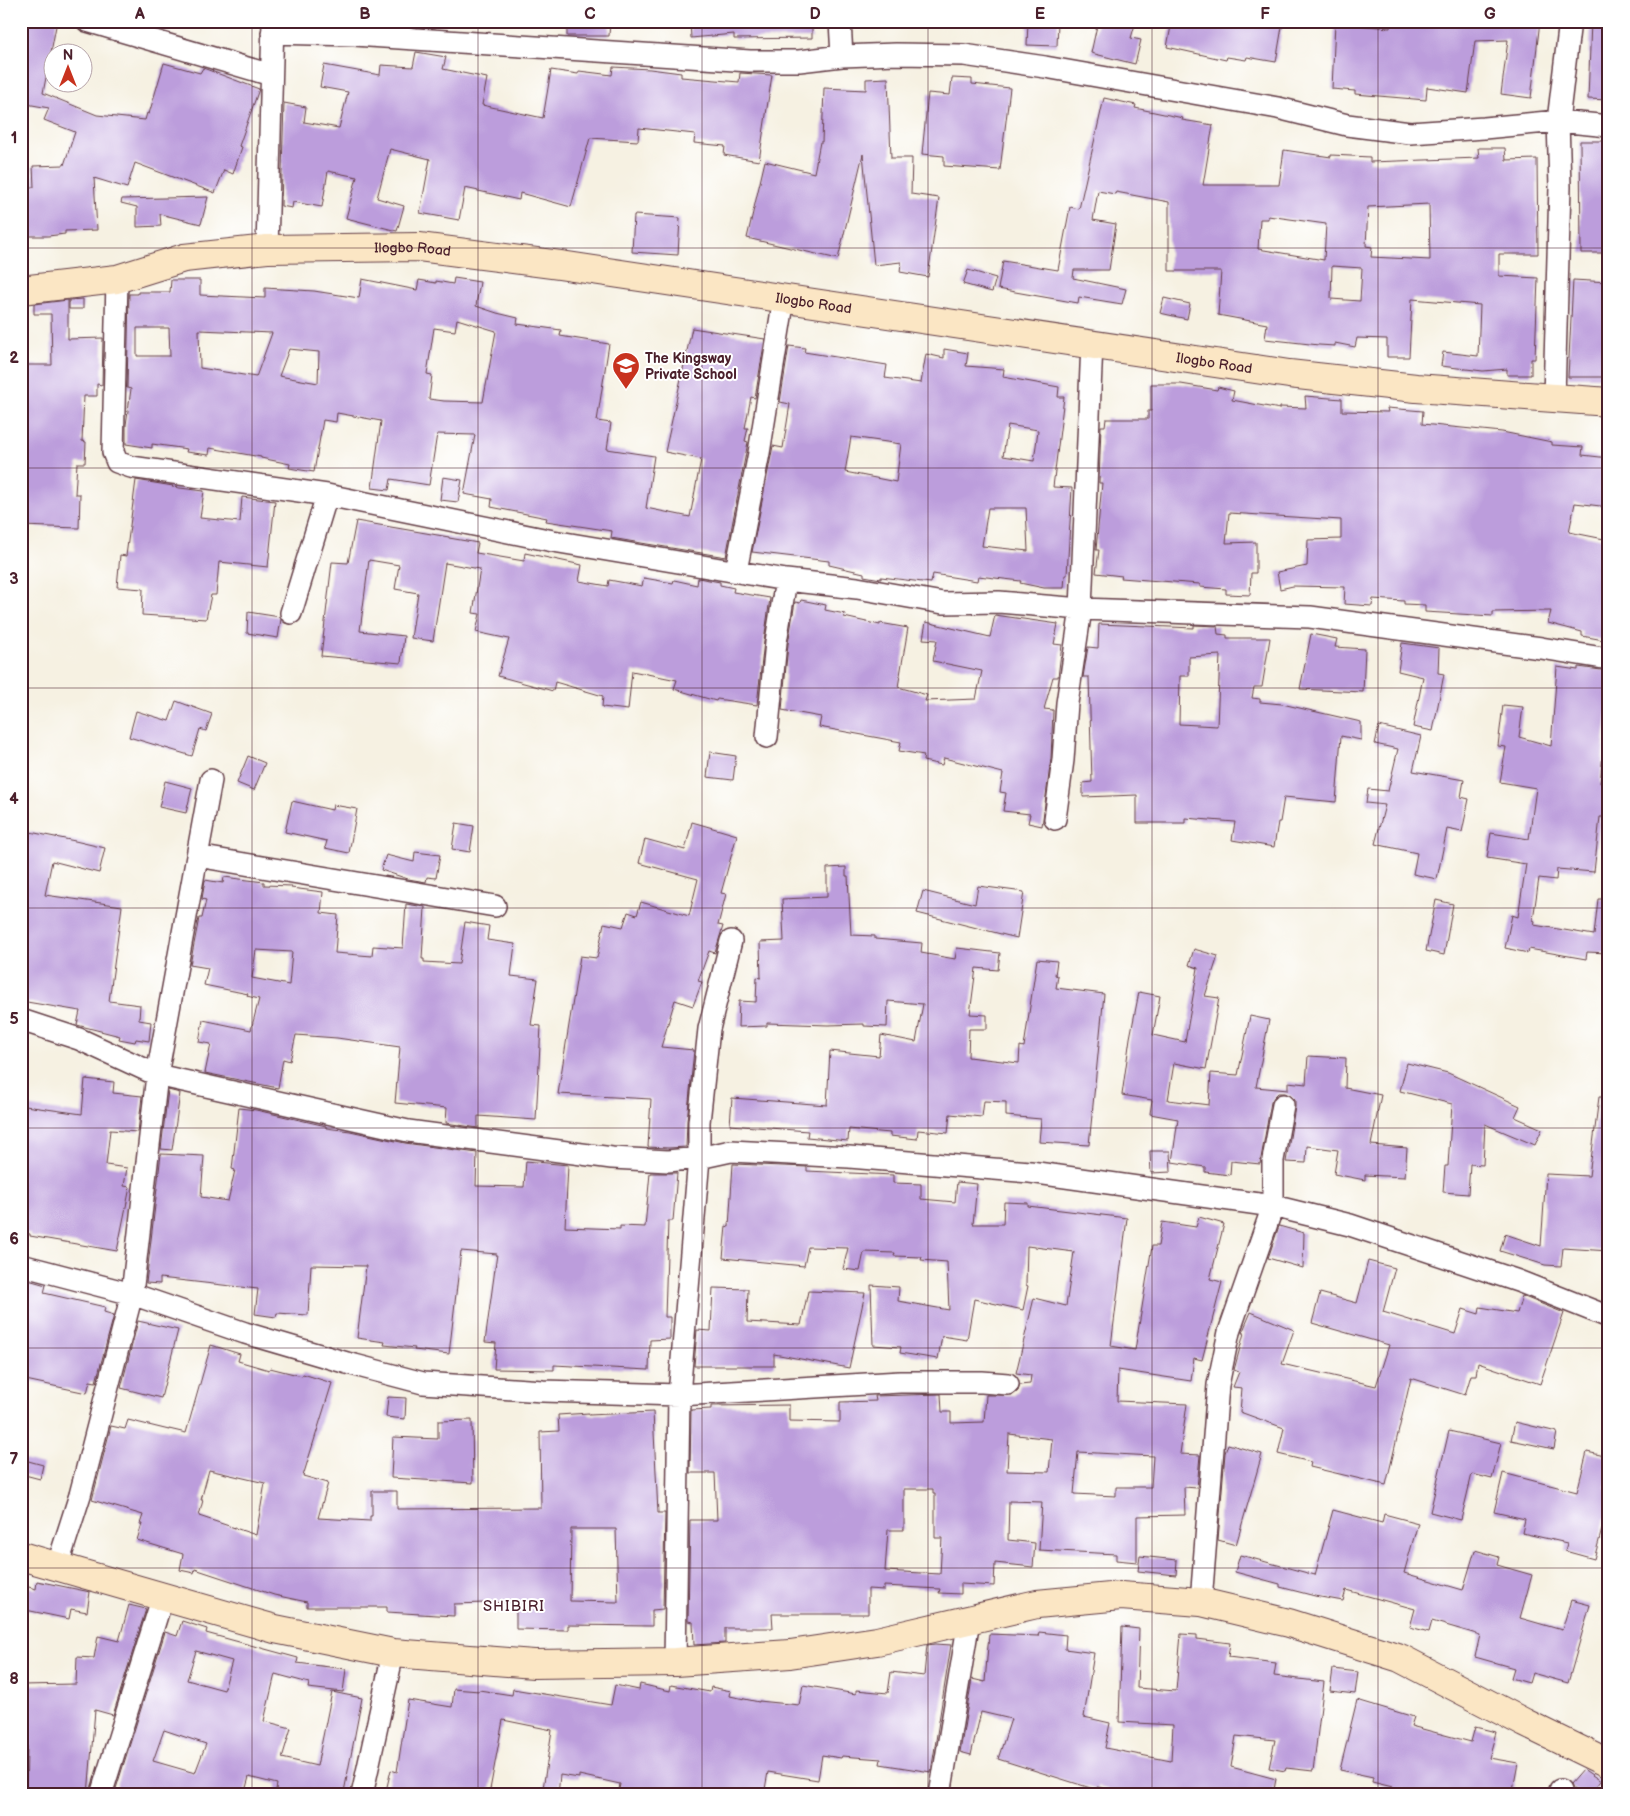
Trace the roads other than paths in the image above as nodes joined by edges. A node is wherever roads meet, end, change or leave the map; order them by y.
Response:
1 (87, 21) edge
2 (840, 21) edge
3 (1570, 21) edge
4 (273, 27) edge
5 (842, 56) junction
6 (271, 75) junction
7 (1558, 121) junction
8 (1609, 126) edge
9 (267, 249) junction
10 (117, 279) junction
11 (21, 290) edge
12 (784, 298) junction
13 (1092, 343) junction
14 (1554, 397) junction
15 (1609, 402) edge
16 (327, 495) junction
17 (736, 571) junction
18 (786, 580) junction
19 (1081, 609) junction
20 (291, 613) dead end
21 (1609, 659) edge
22 (767, 737) dead end
23 (211, 780) dead end
24 (1055, 819) dead end
25 (198, 856) junction
26 (495, 906) dead end
27 (731, 940) dead end
28 (21, 1020) edge
29 (158, 1075) junction
30 (1283, 1105) dead end
31 (699, 1158) junction
32 (1273, 1206) junction
33 (21, 1265) edge
34 (132, 1294) junction
35 (1609, 1317) edge
36 (1008, 1384) dead end
37 (679, 1395) junction
38 (21, 1556) edge
39 (58, 1567) junction
40 (163, 1596) junction
41 (1201, 1602) junction
42 (968, 1620) junction
43 (393, 1653) junction
44 (675, 1662) junction
45 (1609, 1764) edge
46 (101, 1795) edge
47 (362, 1795) edge
48 (940, 1795) edge

1 - 6 street
2 - 5 street
3 - 7 street
4 - 5 street
4 - 6 street
5 - 7 street
6 - 9 street
7 - 8 street
7 - 14 street
9 - 10 main road, Ilogbo Road
9 - 12 main road, Ilogbo Road
10 - 11 main road, Ilogbo Road
10 - 16 street
12 - 13 main road, Ilogbo Road
12 - 17 street
13 - 14 main road, Ilogbo Road
13 - 19 street
14 - 15 main road, Ilogbo Road
16 - 17 street
16 - 20 street
17 - 18 street
18 - 19 street
18 - 22 street
19 - 21 street
19 - 24 street
23 - 25 street
25 - 26 street
25 - 29 street
27 - 31 street
28 - 29 street
29 - 31 street
29 - 34 street
30 - 32 street
31 - 32 street
31 - 37 street
32 - 35 street
32 - 41 street
33 - 34 street
34 - 37 street
34 - 39 street
36 - 37 street
37 - 44 street
38 - 39 main road
39 - 40 main road
40 - 43 main road
40 - 46 street
41 - 42 main road
41 - 45 main road
42 - 44 main road
42 - 48 street
43 - 44 main road
43 - 47 street

